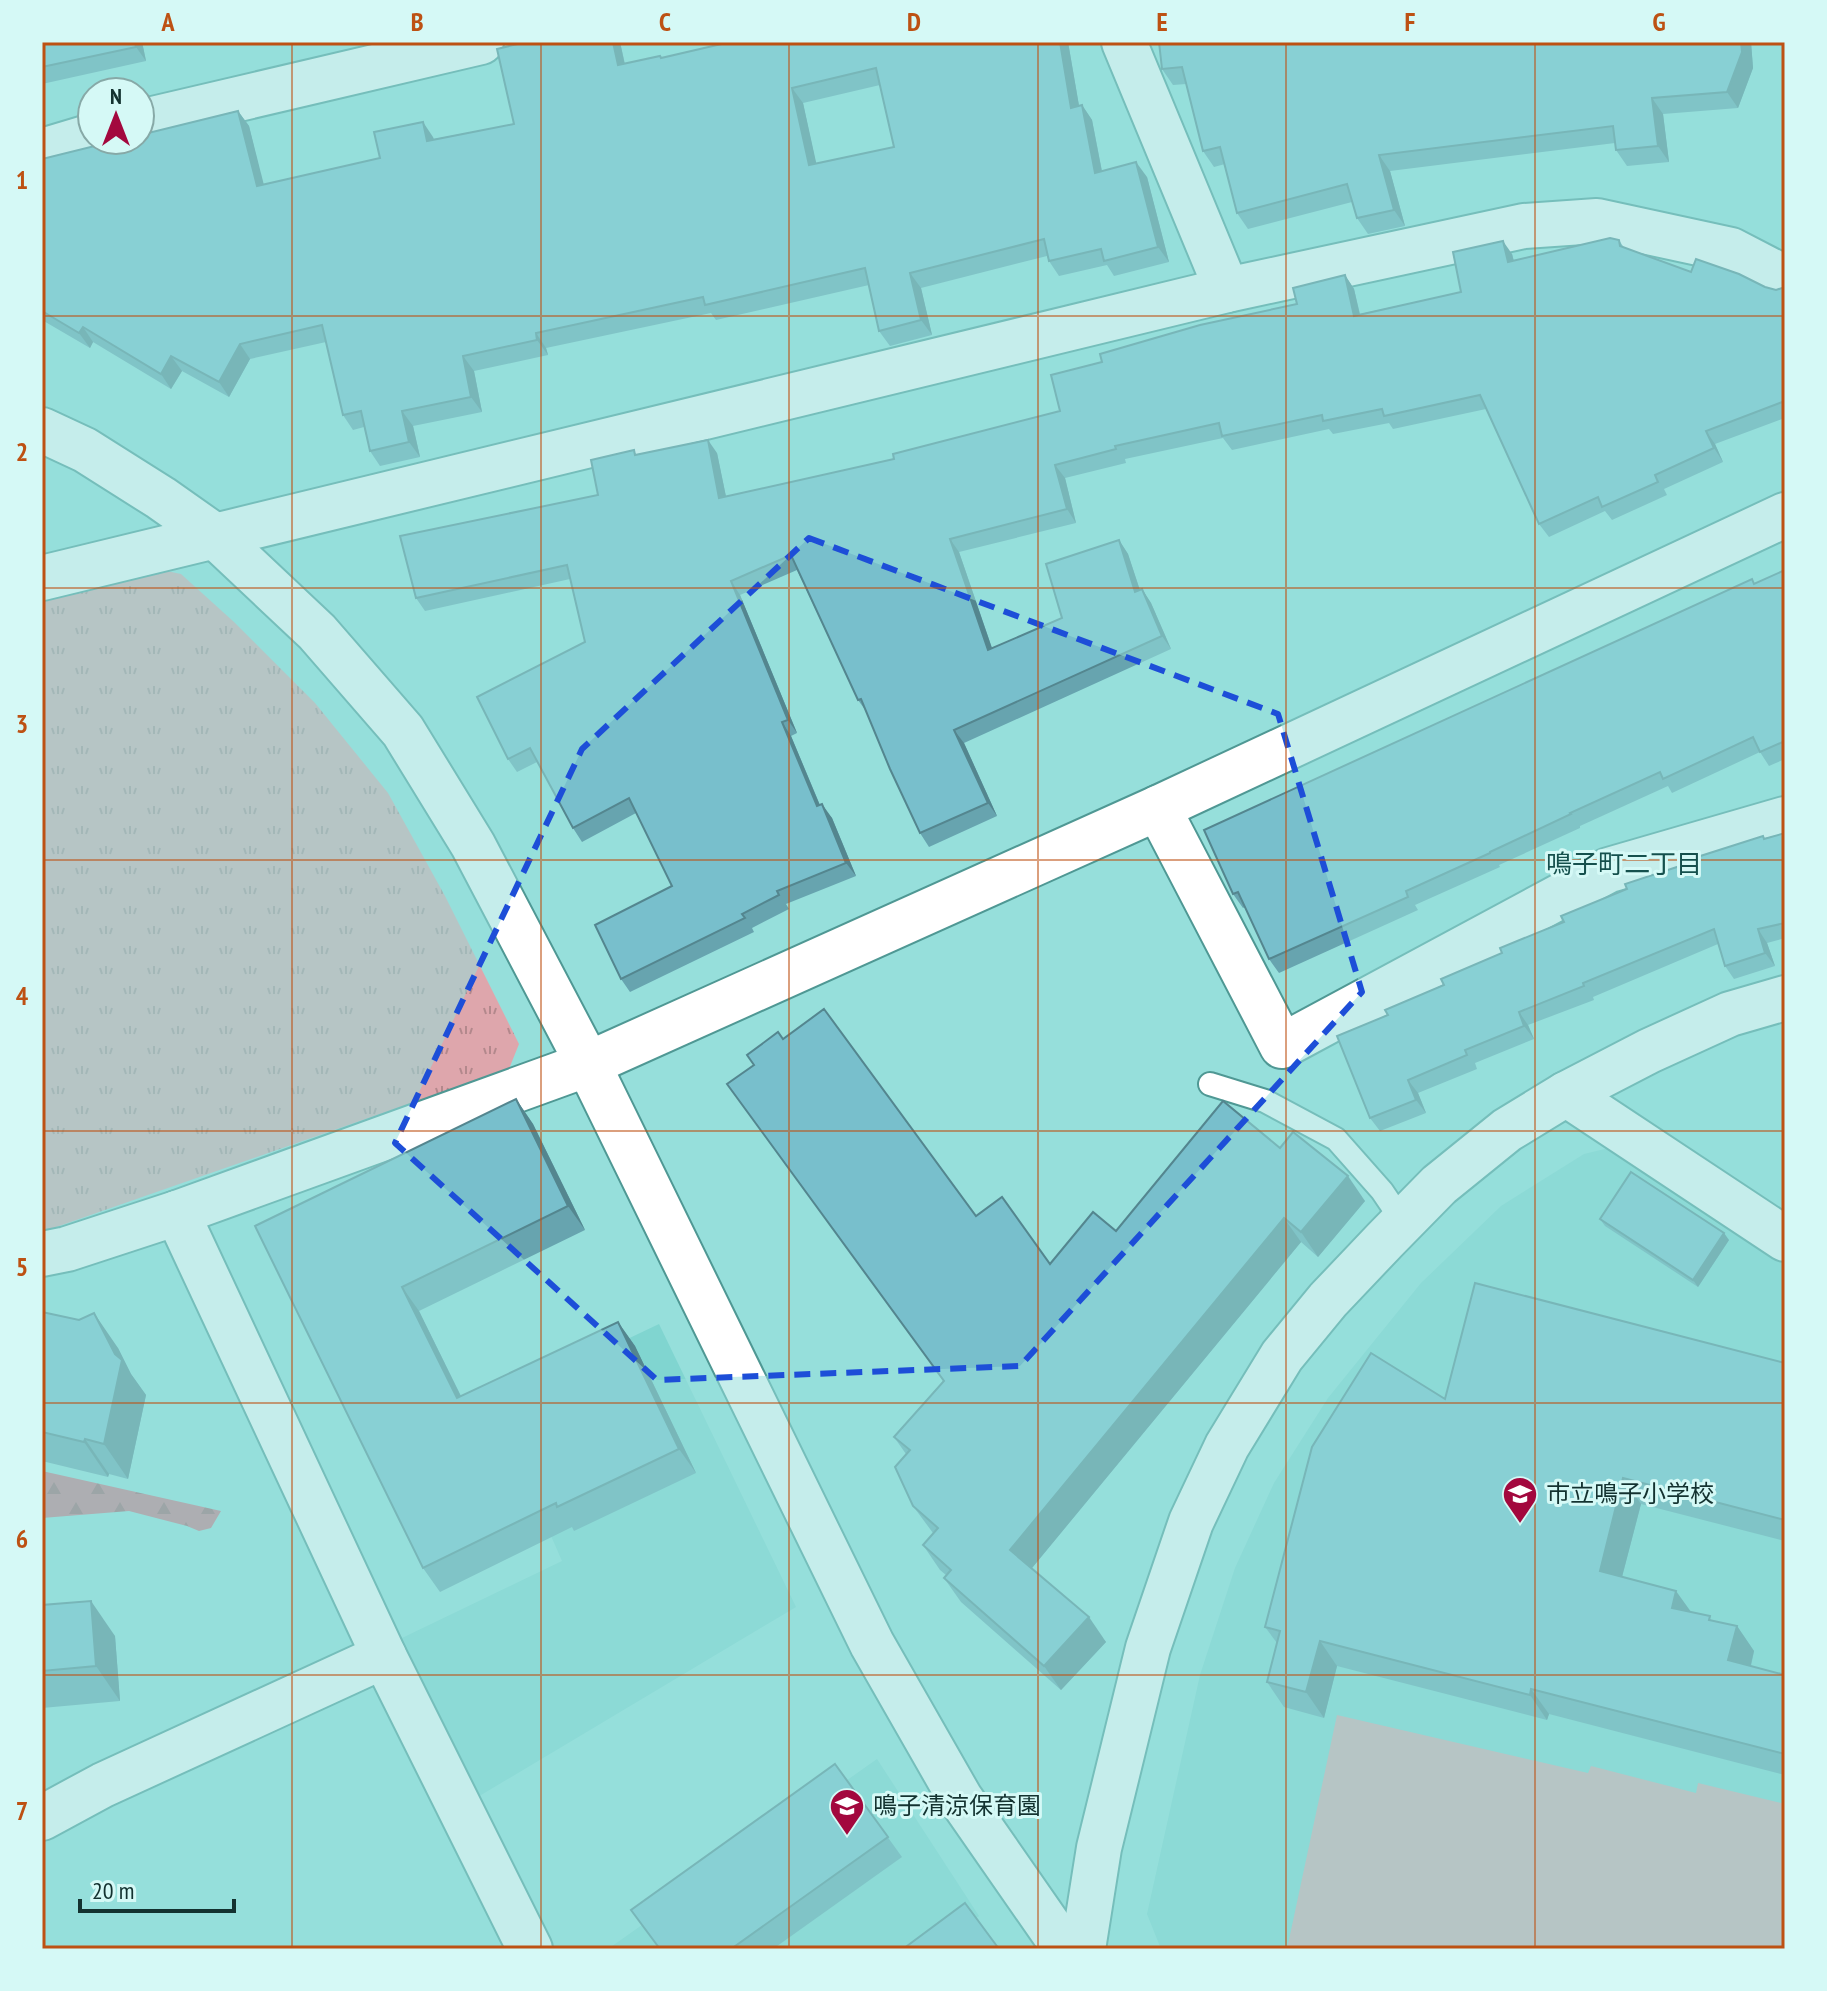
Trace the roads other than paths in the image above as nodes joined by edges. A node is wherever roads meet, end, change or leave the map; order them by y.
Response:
1 (481, 42) edge
2 (1124, 42) edge
3 (156, 118) edge
4 (76, 141) edge
5 (42, 151) edge
6 (1785, 278) edge
7 (1227, 290) junction
8 (42, 430) edge
9 (1785, 515) edge
10 (215, 536) junction
11 (42, 578) edge
12 (1158, 808) junction
13 (1785, 819) edge
14 (1785, 998) edge
15 (588, 1064) junction
16 (1210, 1084) dead end
17 (1566, 1094) junction
18 (177, 1213) junction
19 (1403, 1222) junction
20 (1785, 1239) edge
21 (42, 1254) edge
22 (384, 1656) junction
23 (42, 1818) edge
24 (530, 1949) edge
25 (1065, 1949) edge
26 (1083, 1949) edge

1 - 3 street
2 - 7 street
4 - 5 street
6 - 7 street
7 - 10 street
8 - 10 street
9 - 12 street
10 - 11 street
10 - 15 street
12 - 13 street
12 - 15 street
14 - 17 street
15 - 18 street
15 - 25 street
16 - 19 lane
17 - 19 street
17 - 20 street
18 - 21 street
18 - 22 street
19 - 26 street
22 - 23 street
22 - 24 street

